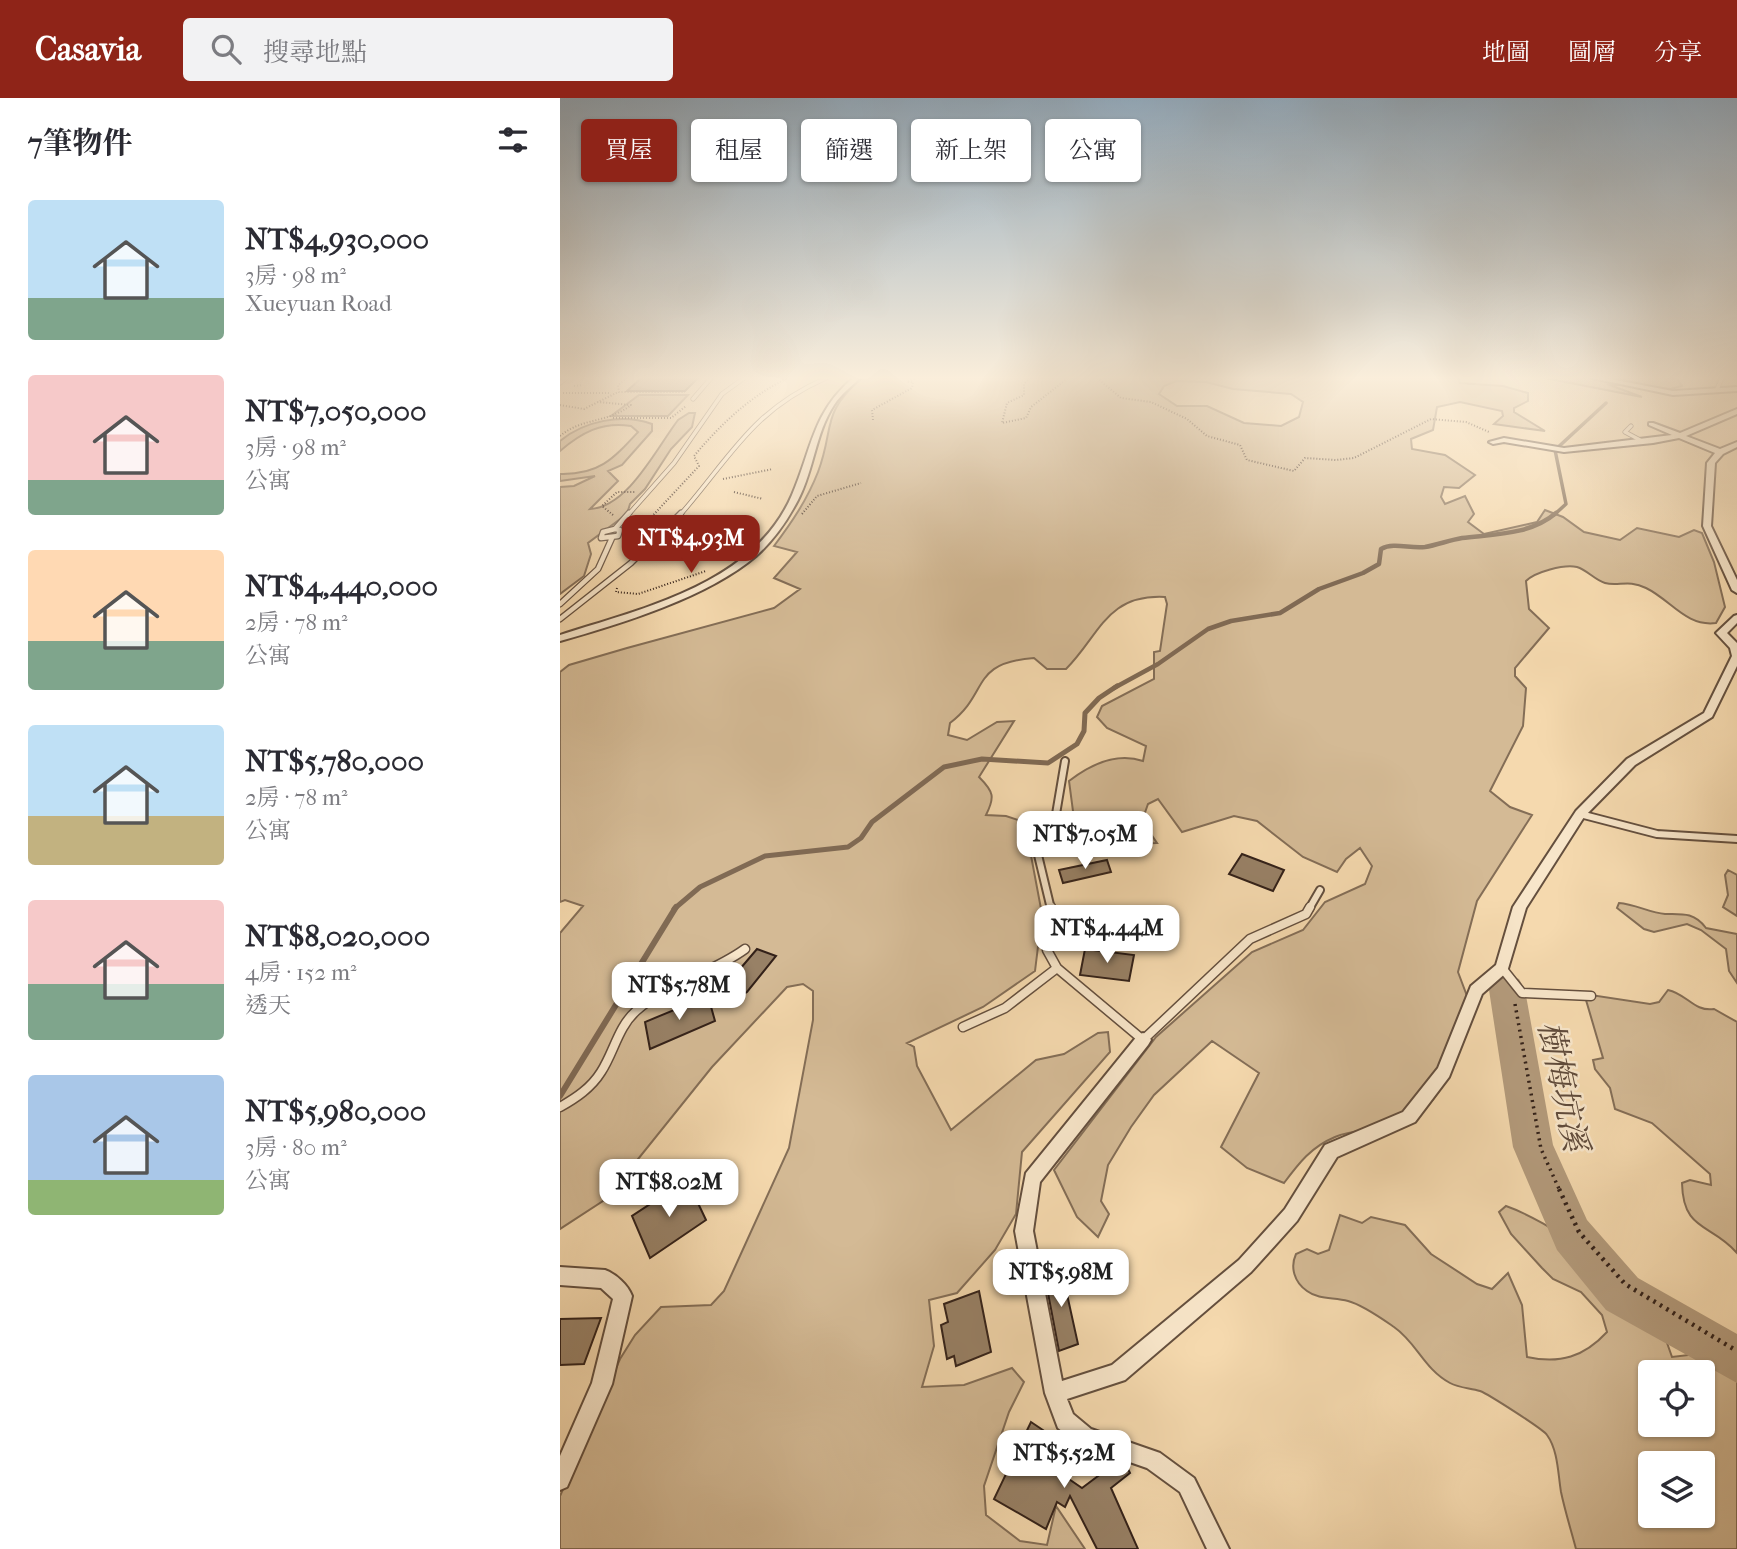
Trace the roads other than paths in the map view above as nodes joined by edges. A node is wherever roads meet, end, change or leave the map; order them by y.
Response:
1 (683, 446) edge
2 (734, 446) edge
3 (812, 446) edge
4 (1538, 446) edge
5 (1597, 446) edge
6 (1703, 446) edge
7 (1733, 446) edge
8 (1720, 452) junction
9 (615, 529) junction
10 (612, 538) junction
11 (1737, 590) edge
12 (560, 604) edge
13 (1737, 618) edge
14 (560, 619) edge
15 (560, 638) edge
16 (1065, 761) dead end
17 (1580, 814) junction
18 (1737, 839) edge
19 (1320, 890) dead end
20 (745, 949) dead end
21 (1057, 968) junction
22 (1502, 968) junction
23 (1591, 996) dead end
24 (963, 1027) dead end
25 (1143, 1040) junction
26 (560, 1108) edge
27 (560, 1276) edge
28 (1055, 1392) junction
29 (560, 1480) edge
30 (1218, 1549) edge

1 - 9 lane
2 - 14 lane
3 - 15 street
4 - 5 street
6 - 8 street
7 - 8 street
8 - 11 street
9 - 10 lane
9 - 10 lane
10 - 12 lane
13 - 17 street
16 - 21 lane
17 - 18 lane
17 - 22 street
19 - 25 lane
20 - 26 lane
21 - 24 lane
21 - 25 lane
22 - 23 lane
22 - 28 street
25 - 28 street
27 - 29 street
28 - 30 street

